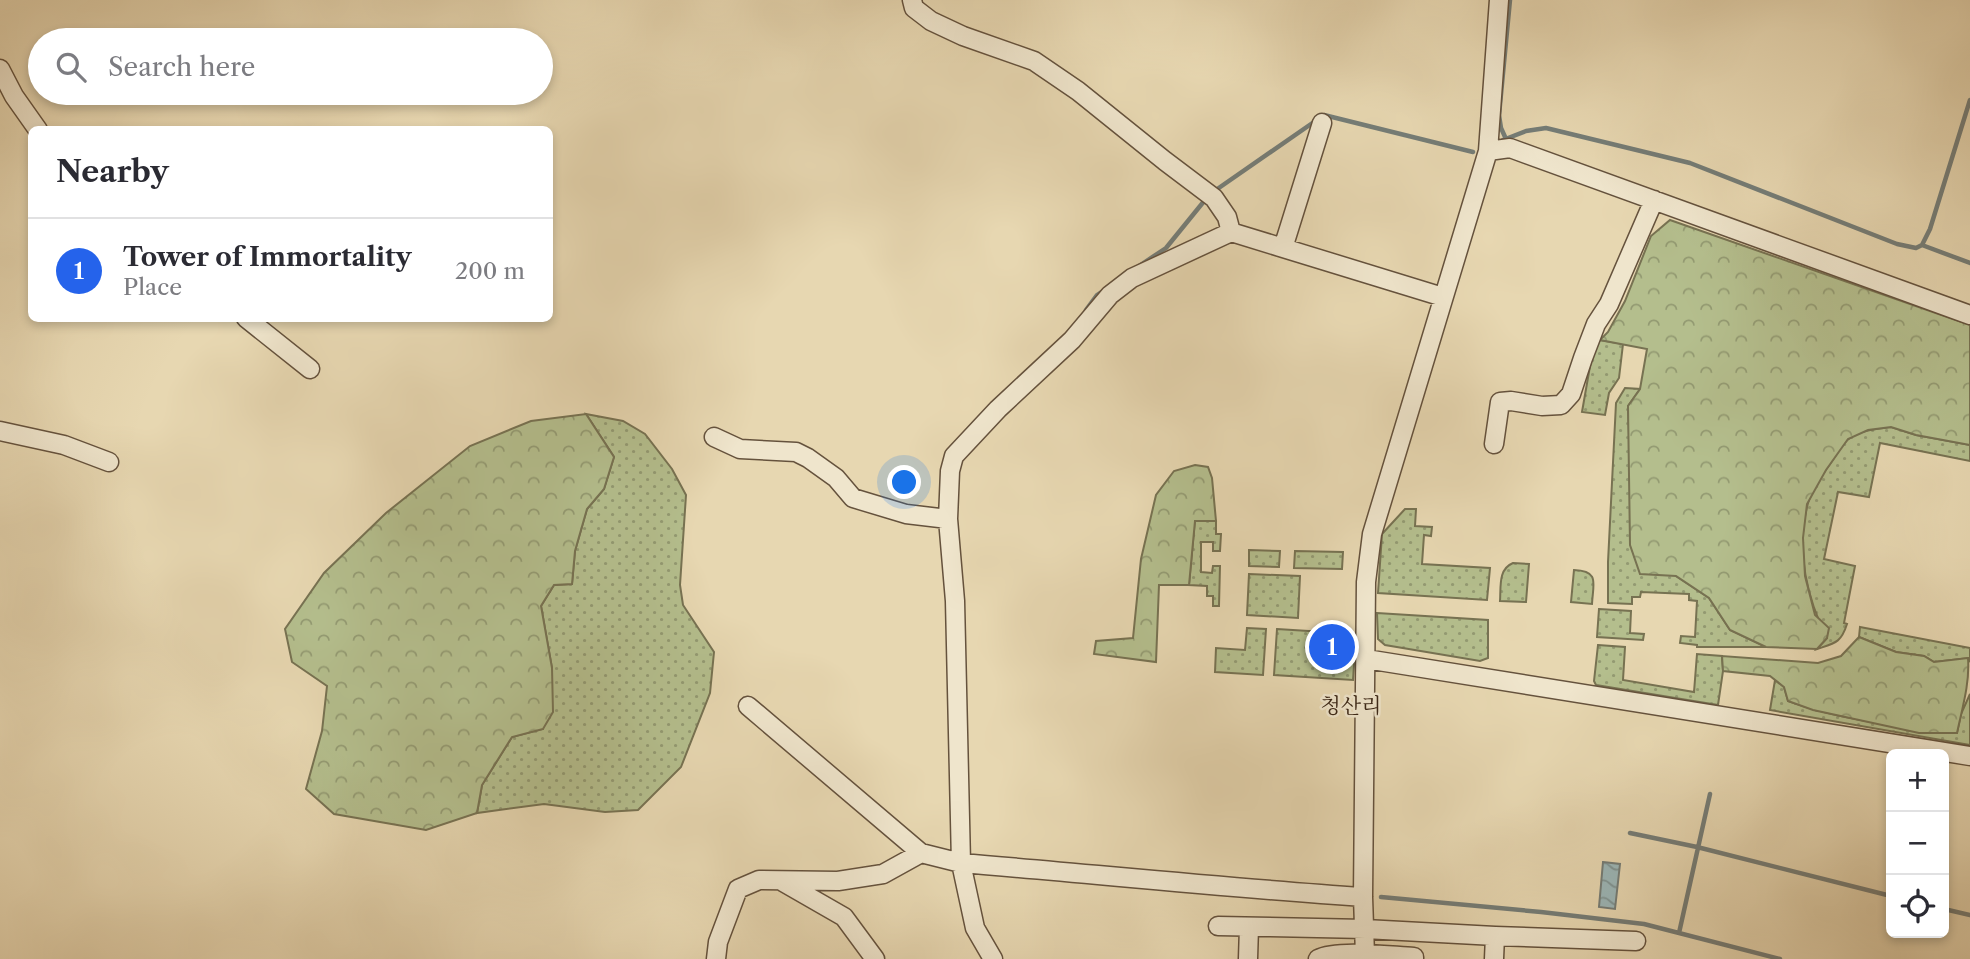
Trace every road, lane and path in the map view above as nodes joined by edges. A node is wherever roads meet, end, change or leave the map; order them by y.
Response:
1 (912, 0) edge
2 (1499, 0) edge
3 (0, 69) edge
4 (1322, 123) dead end
5 (35, 126) edge
6 (1488, 151) junction
7 (1654, 200) junction
8 (1231, 232) junction
9 (1283, 248) junction
10 (1443, 297) junction
11 (1970, 315) edge
12 (251, 322) edge
13 (310, 369) dead end
14 (0, 430) edge
15 (715, 437) dead end
16 (1494, 444) dead end
17 (109, 462) dead end
18 (948, 519) junction
19 (1366, 659) junction
20 (748, 706) dead end
21 (1970, 756) edge
22 (921, 853) junction
23 (961, 863) junction
24 (780, 880) junction
25 (1363, 897) junction
26 (1219, 926) dead end
27 (1249, 927) junction
28 (1365, 929) junction
29 (1495, 936) junction
30 (1636, 941) dead end
31 (1365, 955) junction
32 (716, 959) edge
33 (875, 959) edge
34 (993, 959) edge
35 (1248, 959) edge
36 (1318, 959) edge
37 (1414, 959) edge
38 (1494, 959) edge

1 - 8 street
2 - 6 street
3 - 5 street
4 - 9 street
6 - 7 street
6 - 10 street
7 - 11 street
7 - 16 street
8 - 9 street
8 - 18 street
9 - 10 street
10 - 19 street
12 - 13 street
14 - 17 street
15 - 18 street
18 - 23 street
19 - 21 street
19 - 25 street
20 - 22 street
22 - 23 street
22 - 24 street
23 - 25 street
23 - 34 street
24 - 32 street
24 - 33 street
25 - 28 street
26 - 27 street
27 - 28 street
27 - 35 street
28 - 29 street
28 - 31 street
29 - 30 street
29 - 38 street
31 - 36 street
31 - 37 street

